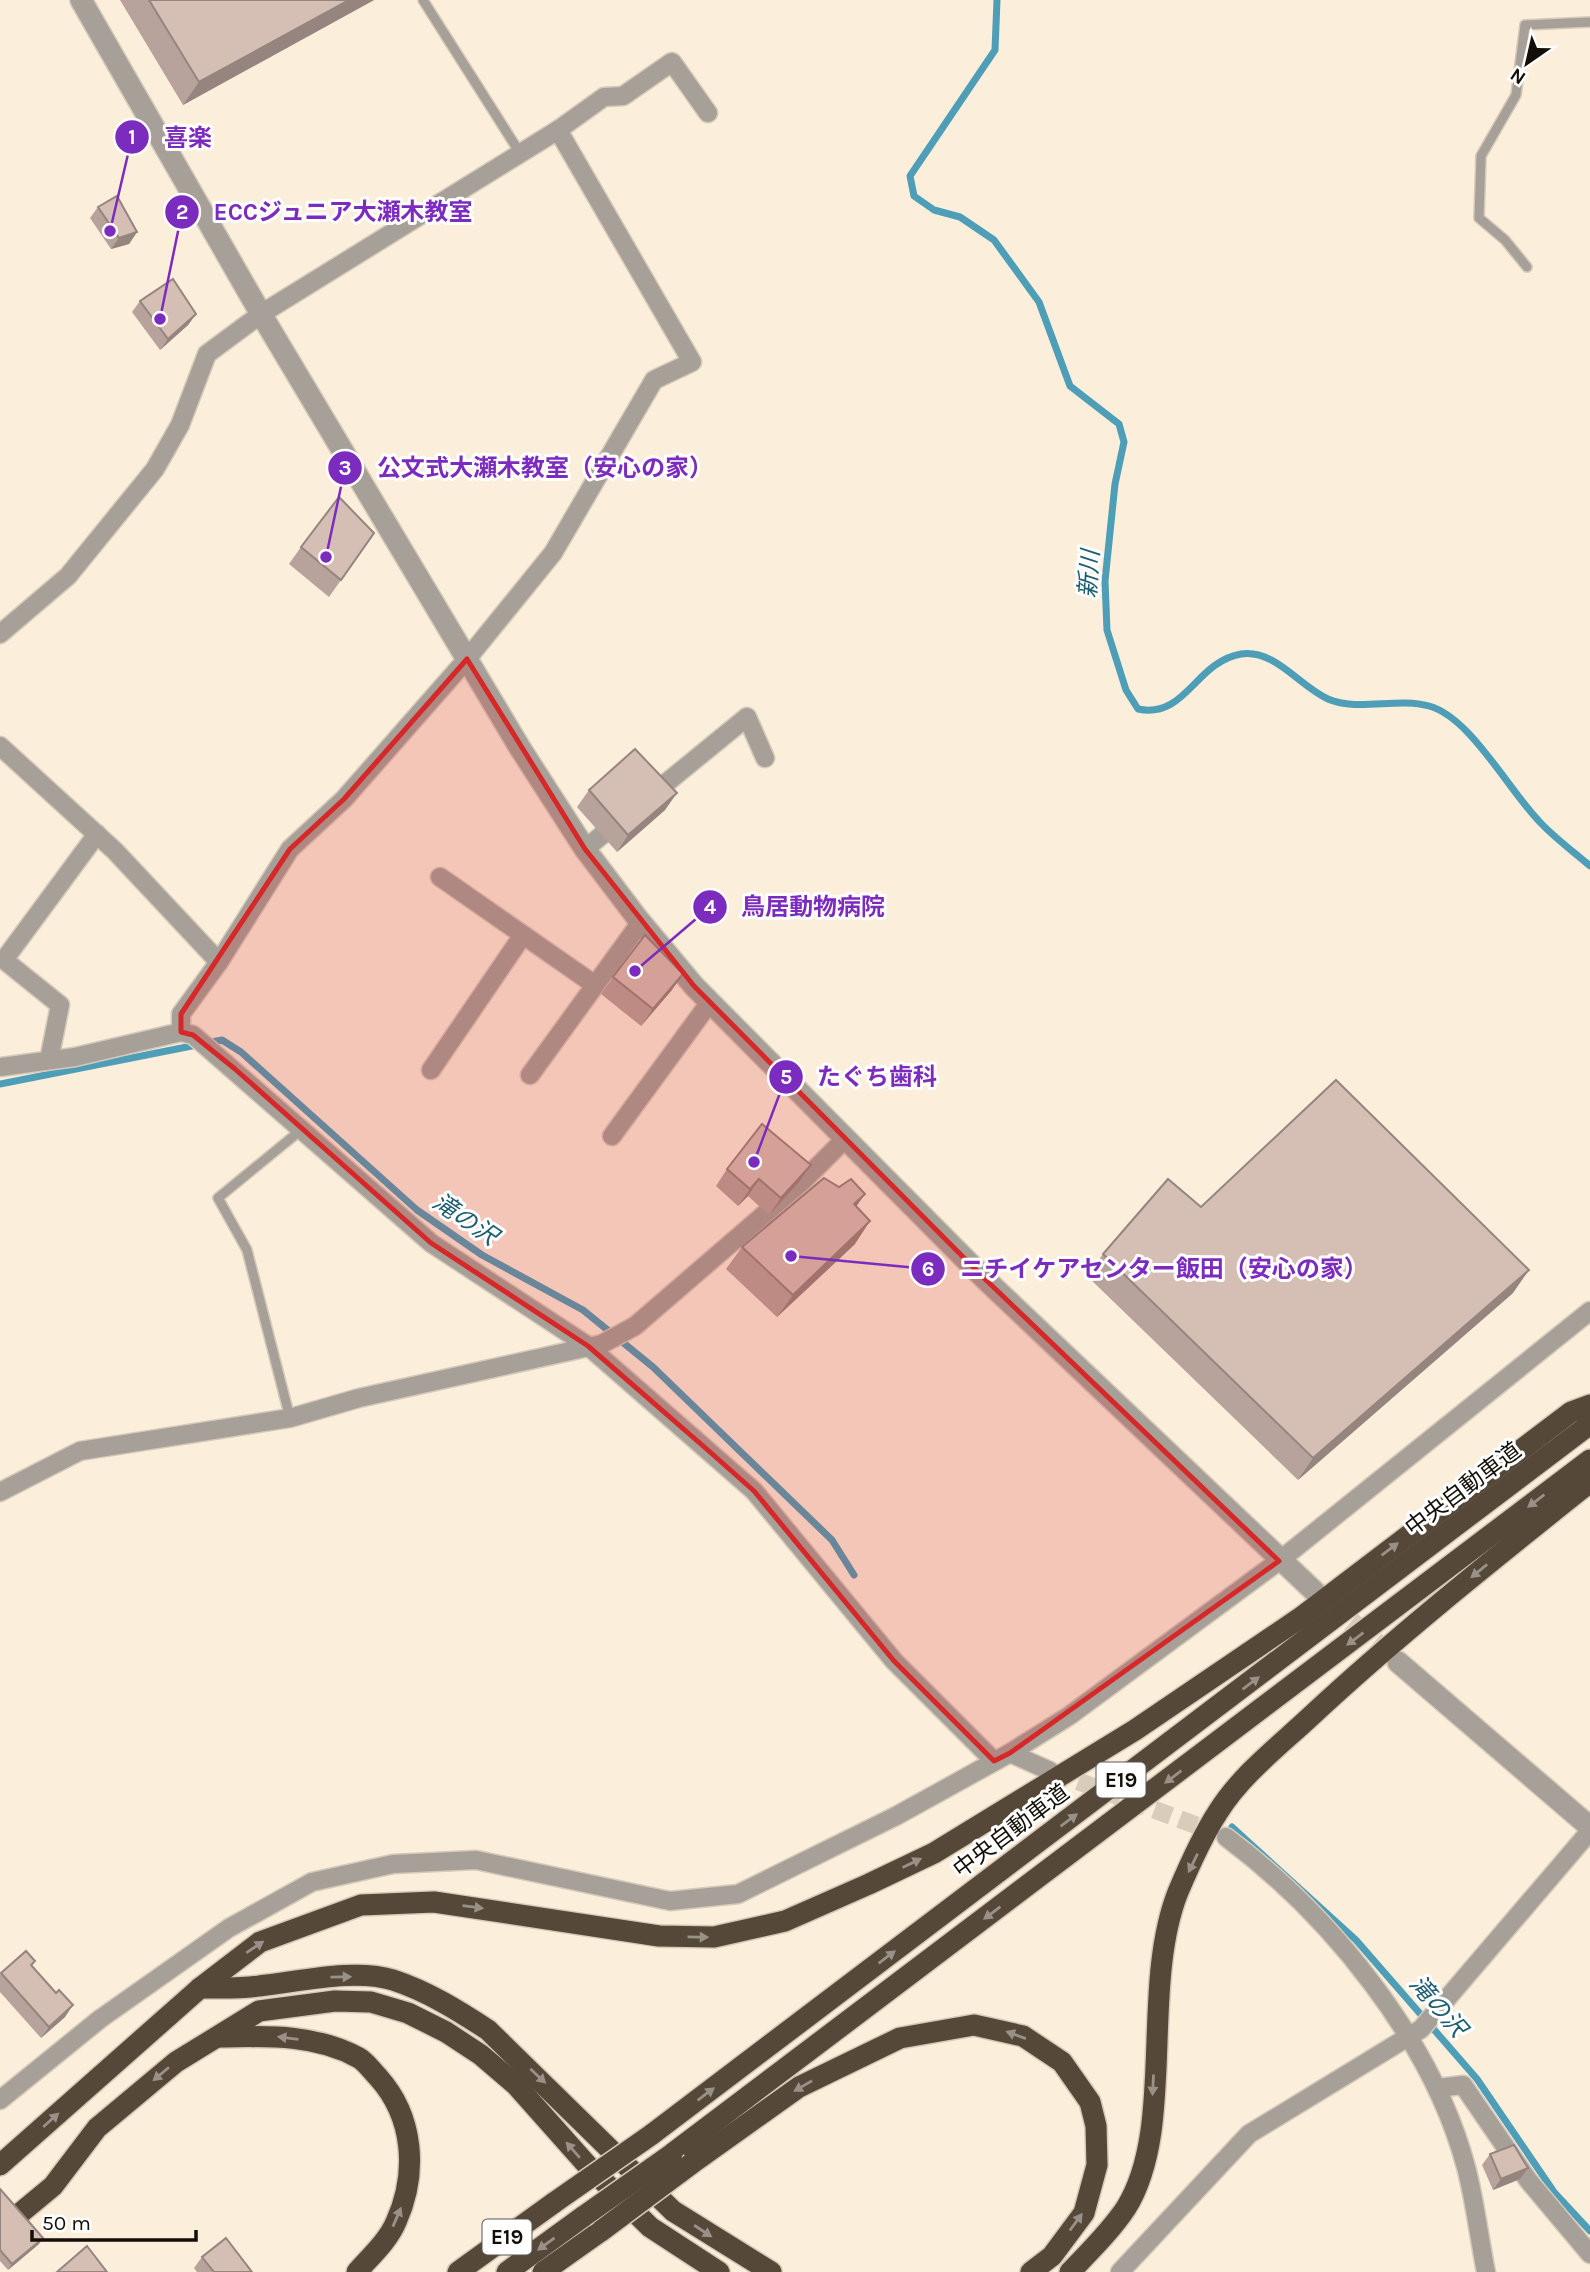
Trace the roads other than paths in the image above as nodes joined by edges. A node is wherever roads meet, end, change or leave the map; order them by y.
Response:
1 (80, 0) edge
2 (423, 0) edge
3 (1590, 22) edge
4 (708, 113) dead end
5 (558, 130) junction
6 (520, 153) junction
7 (1527, 267) dead end
8 (261, 314) junction
9 (0, 634) edge
10 (467, 659) junction
11 (0, 746) edge
12 (765, 758) dead end
13 (97, 834) junction
14 (586, 849) junction
15 (440, 877) dead end
16 (641, 922) junction
17 (523, 935) junction
18 (219, 962) junction
19 (595, 985) junction
20 (710, 1002) junction
21 (187, 1033) junction
22 (49, 1060) junction
23 (0, 1067) edge
24 (431, 1070) dead end
25 (530, 1075) dead end
26 (301, 1130) junction
27 (612, 1136) dead end
28 (846, 1138) junction
29 (1590, 1311) edge
30 (595, 1345) junction
31 (1590, 1405) edge
32 (290, 1418) junction
33 (1590, 1424) edge
34 (1590, 1460) edge
35 (1590, 1482) edge
36 (0, 1492) edge
37 (1279, 1560) junction
38 (1315, 1592) tunnel mouth
39 (1398, 1662) tunnel mouth
40 (1002, 1757) junction
41 (1050, 1771) tunnel mouth
42 (1590, 1829) edge
43 (1226, 1837) tunnel mouth
44 (200, 1988) junction
45 (1416, 2034) junction
46 (219, 2037) junction
47 (1437, 2088) junction
48 (0, 2100) edge
49 (0, 2165) edge
50 (0, 2230) edge
51 (1590, 2254) edge
52 (357, 2272) edge
53 (458, 2272) edge
54 (507, 2272) edge
55 (543, 2272) edge
56 (719, 2272) edge
57 (771, 2272) edge
58 (1031, 2272) edge
59 (1070, 2272) edge
60 (1120, 2272) edge
61 (1486, 2272) edge

1 - 8 street
2 - 6 lane
3 - 7 lane
4 - 5 street
5 - 6 street
5 - 10 street
6 - 8 street
8 - 9 street
8 - 10 street
10 - 14 street
10 - 18 street
11 - 13 street
12 - 14 street
13 - 18 street
13 - 22 street
14 - 16 street
15 - 17 street
16 - 19 street
16 - 20 street
17 - 19 street
17 - 24 street
18 - 21 street
19 - 25 street
20 - 27 street
20 - 28 street
21 - 22 street
21 - 26 street
22 - 23 street
26 - 30 street
26 - 32 lane
28 - 30 street
28 - 37 street
29 - 37 street
30 - 32 street
30 - 40 street
44 -> 31 highway
32 - 36 street
53 -> 33 highway, 中央自動車道 / E19, bridge
34 -> 54 highway, E19, bridge
35 -> 59 highway
37 - 38 street
37 - 40 street
39 - 42 street
40 - 41 street
40 - 48 street
42 - 45 street
43 - 45 street
49 -> 44 highway
44 -> 57 highway
45 - 47 street
45 - 60 street
46 -> 50 highway
52 -> 46 highway
56 -> 46 highway
47 - 51 street
47 - 61 street
58 -> 55 highway, bridge

